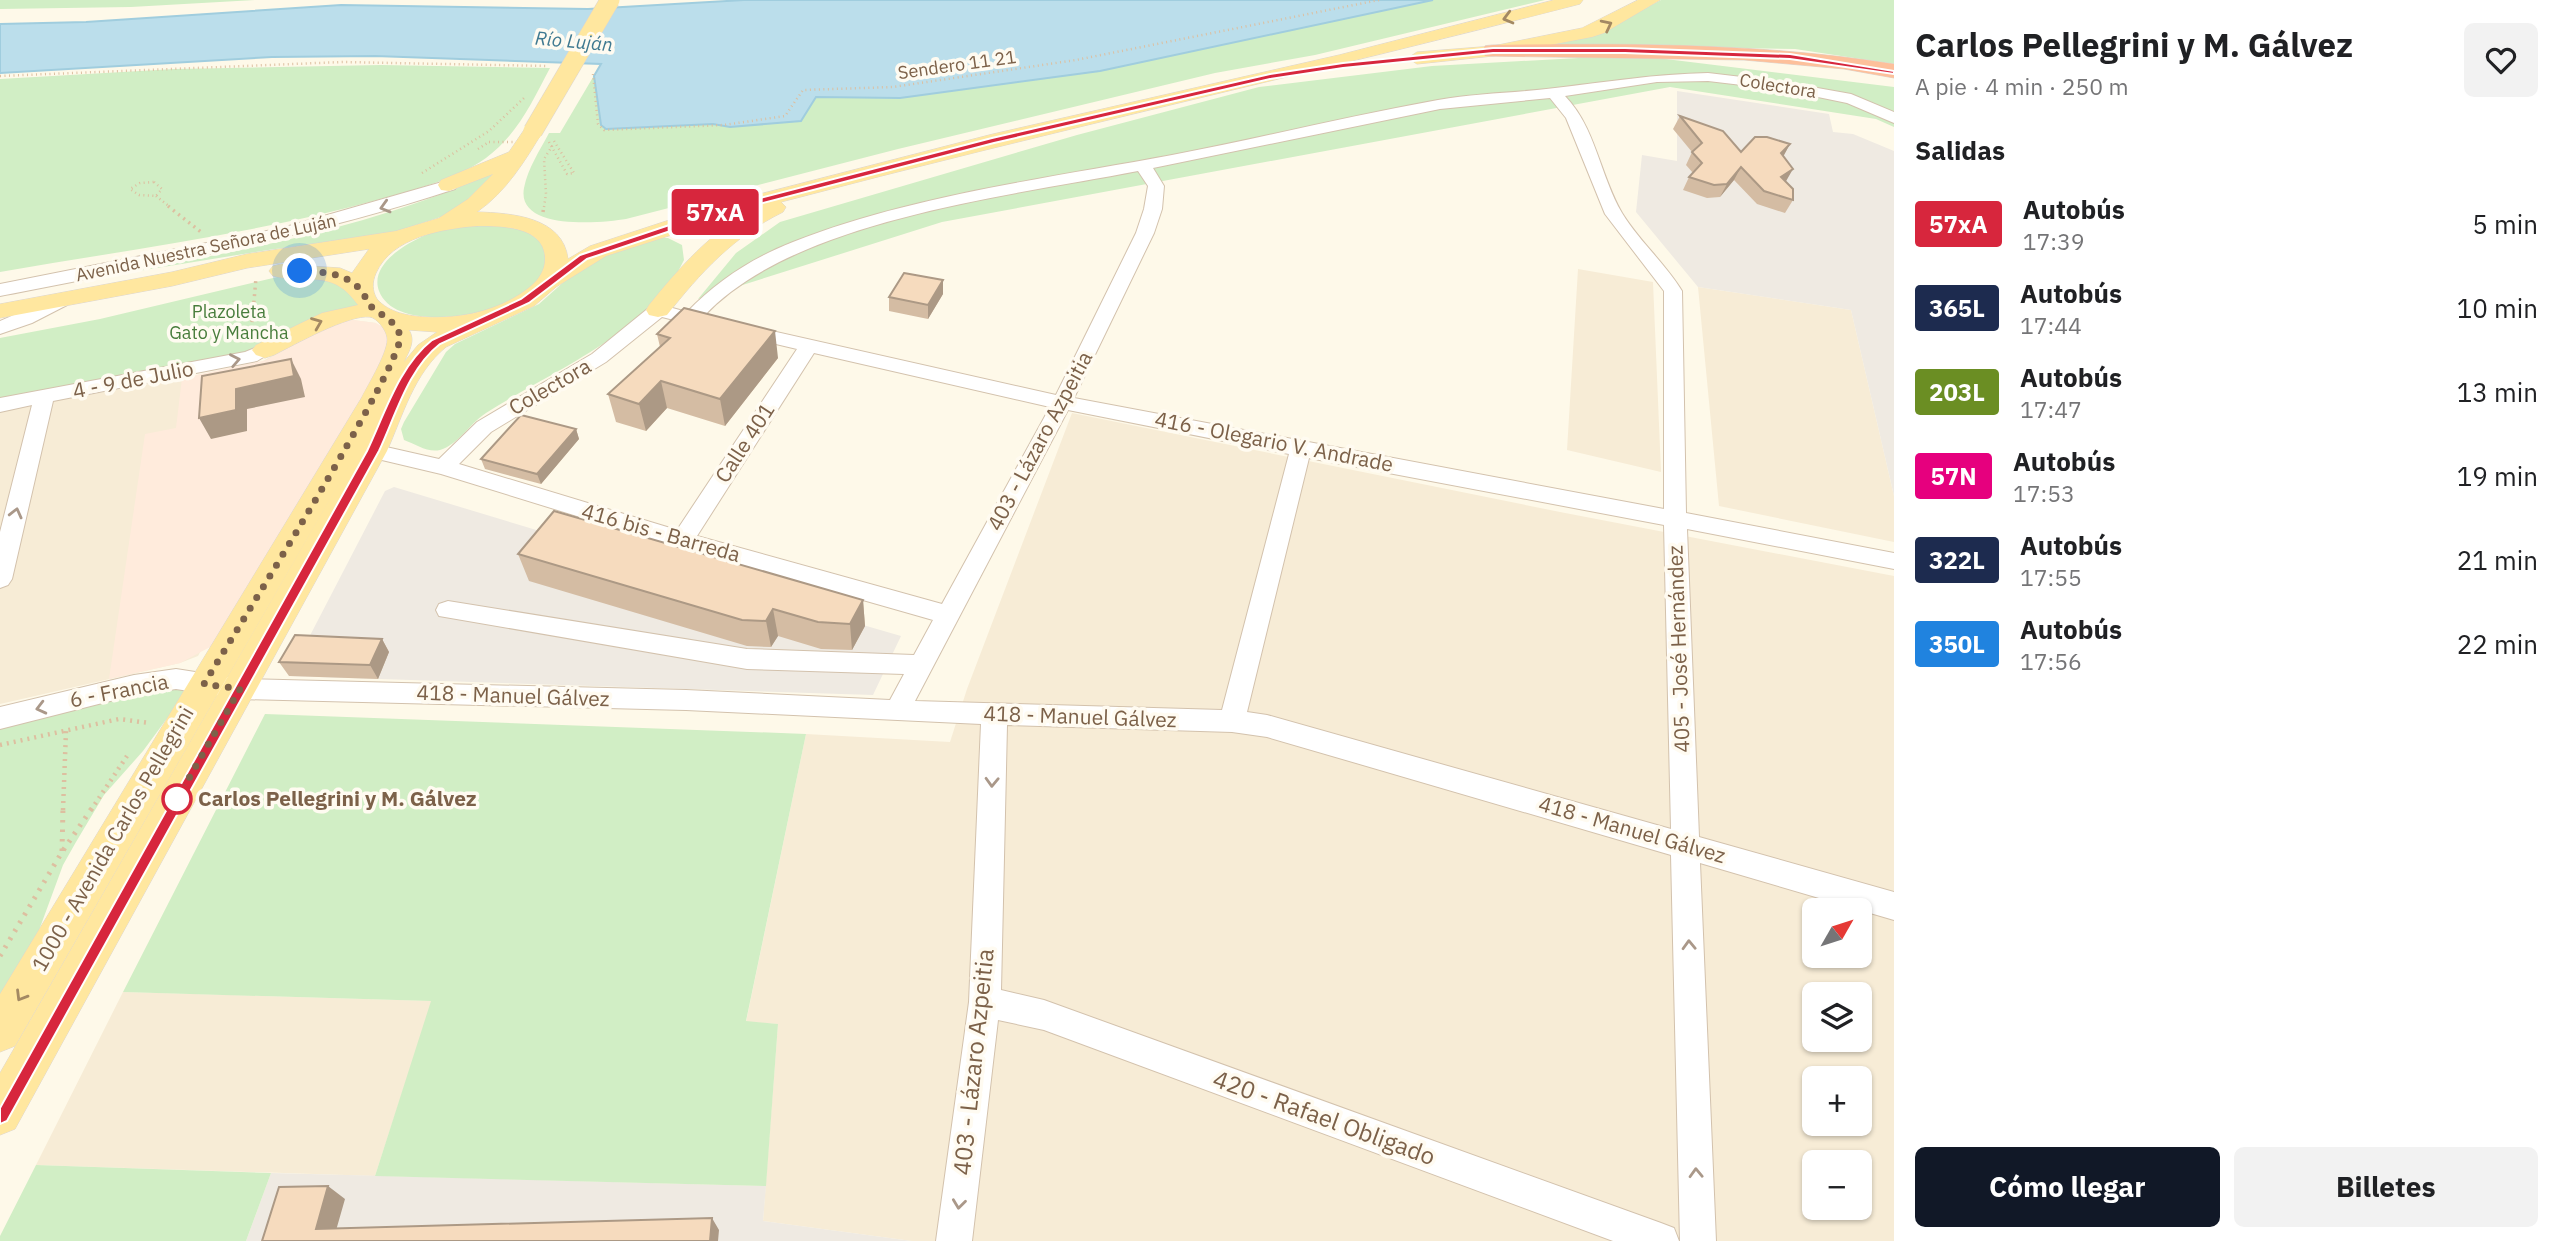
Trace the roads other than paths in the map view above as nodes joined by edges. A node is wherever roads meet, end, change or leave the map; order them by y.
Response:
1 (610, 0) edge
2 (1574, 0) edge
3 (1651, 0) edge
4 (1493, 51) junction
5 (1894, 71) edge
6 (1270, 76) junction
7 (1554, 93) junction
8 (1856, 100) junction
9 (1894, 105) edge
10 (1894, 118) edge
11 (516, 160) junction
12 (1143, 166) junction
13 (872, 172) junction
14 (449, 185) joint
15 (718, 212) junction
16 (441, 224) junction
17 (535, 229) junction
18 (658, 231) junction
19 (406, 237) junction
20 (685, 275) junction
21 (172, 279) junction
22 (548, 282) junction
23 (7, 291) edge
24 (60, 301) junction
25 (0, 305) edge
26 (375, 305) junction
27 (658, 310) junction
28 (0, 311) edge
29 (492, 316) junction
30 (692, 318) junction
31 (0, 328) edge
32 (808, 347) junction
33 (257, 353) joint
34 (44, 397) junction
35 (1063, 401) junction
36 (0, 405) edge
37 (1301, 448) junction
38 (373, 451) junction
39 (444, 467) junction
40 (1675, 517) junction
41 (682, 540) junction
42 (1894, 561) edge
43 (0, 579) edge
44 (448, 610) dead end
45 (949, 615) junction
46 (922, 665) junction
47 (204, 684) junction
48 (240, 689) junction
49 (897, 711) junction
50 (995, 714) junction
51 (0, 718) edge
52 (1232, 721) junction
53 (1686, 845) junction
54 (1894, 906) edge
55 (985, 1002) junction
56 (0, 1032) edge
57 (0, 1114) edge
58 (954, 1241) edge
59 (1661, 1241) edge
60 (1698, 1241) edge

1 - 11 main road, bridge
2 -> 6 main road
4 -> 3 main road
4 - 5 highway
4 - 6 main road
6 - 13 main road
7 - 8 street, Colectora
7 - 12 street, Colectora
7 - 40 street, 405 - José Hernández
8 - 9 street
8 - 10 street, Colectora
11 - 14 main road
11 - 16 main road
11 - 17 main road
12 - 30 street, Colectora
12 - 35 street, 403 - Lázaro Azpeitia
13 - 15 main road
13 - 20 main road
14 -> 23 street, Avenida Nuestra Señora de Luján
15 - 17 main road
15 - 18 main road
16 - 17 main road
16 - 19 main road
17 - 22 main road
18 - 20 main road
18 - 22 main road
19 - 21 main road, Avenida Nuestra Señora de Luján
19 - 26 main road
20 - 27 main road
21 - 24 main road, Avenida Nuestra Señora de Luján
21 - 26 main road, Avenida Nuestra Señora de Luján
22 - 29 main road
24 - 25 main road
24 - 28 main road, Avenida Nuestra Señora de Luján
24 - 31 street, Avenida Nuestra Señora de Luján
26 - 29 main road
33 -> 26 main road
26 - 47 main road, 1000 - Avenida Carlos Pellegrini
27 - 30 street, 416 - Olegario V. Andrade
27 - 39 street, Colectora
29 - 38 main road, 1000 - Avenida Carlos Pellegrini
30 - 32 street, 416 - Olegario V. Andrade
32 - 35 street, 416 - Olegario V. Andrade
32 - 41 street, Calle 401
34 -> 33 street, 4 - 9 de Julio
34 - 36 street, 4 - 9 de Julio
43 -> 34 street
35 - 37 street, 416 - Olegario V. Andrade
35 - 45 street, 403 - Lázaro Azpeitia
37 - 40 street, 416 - Olegario V. Andrade
37 - 52 street
38 - 39 street, 416 bis - Barreda
38 - 48 main road, 1000 - Avenida Carlos Pellegrini
39 - 41 street, 416 bis - Barreda
40 - 42 street, 416 - Olegario V. Andrade
40 - 53 street, 405 - José Hernández
41 - 45 street, 416 bis - Barreda
44 - 46 street
45 - 46 street, 403 - Lázaro Azpeitia
46 - 49 street, 403 - Lázaro Azpeitia
47 - 48 street, 6 - Francia
47 -> 51 street, 6 - Francia
47 -> 56 main road, 1000 - Avenida Carlos Pellegrini
48 - 49 street, 418 - Manuel Gálvez
48 - 57 main road, 1000 - Avenida Carlos Pellegrini
49 - 50 street, 418 - Manuel Gálvez
50 - 52 street, 418 - Manuel Gálvez
50 -> 55 street, 403 - Lázaro Azpeitia
52 - 53 street, 418 - Manuel Gálvez
53 - 54 street, 418 - Manuel Gálvez
60 -> 53 street, 405 - José Hernández
55 -> 58 street, 403 - Lázaro Azpeitia
55 - 59 street, 420 - Rafael Obligado

